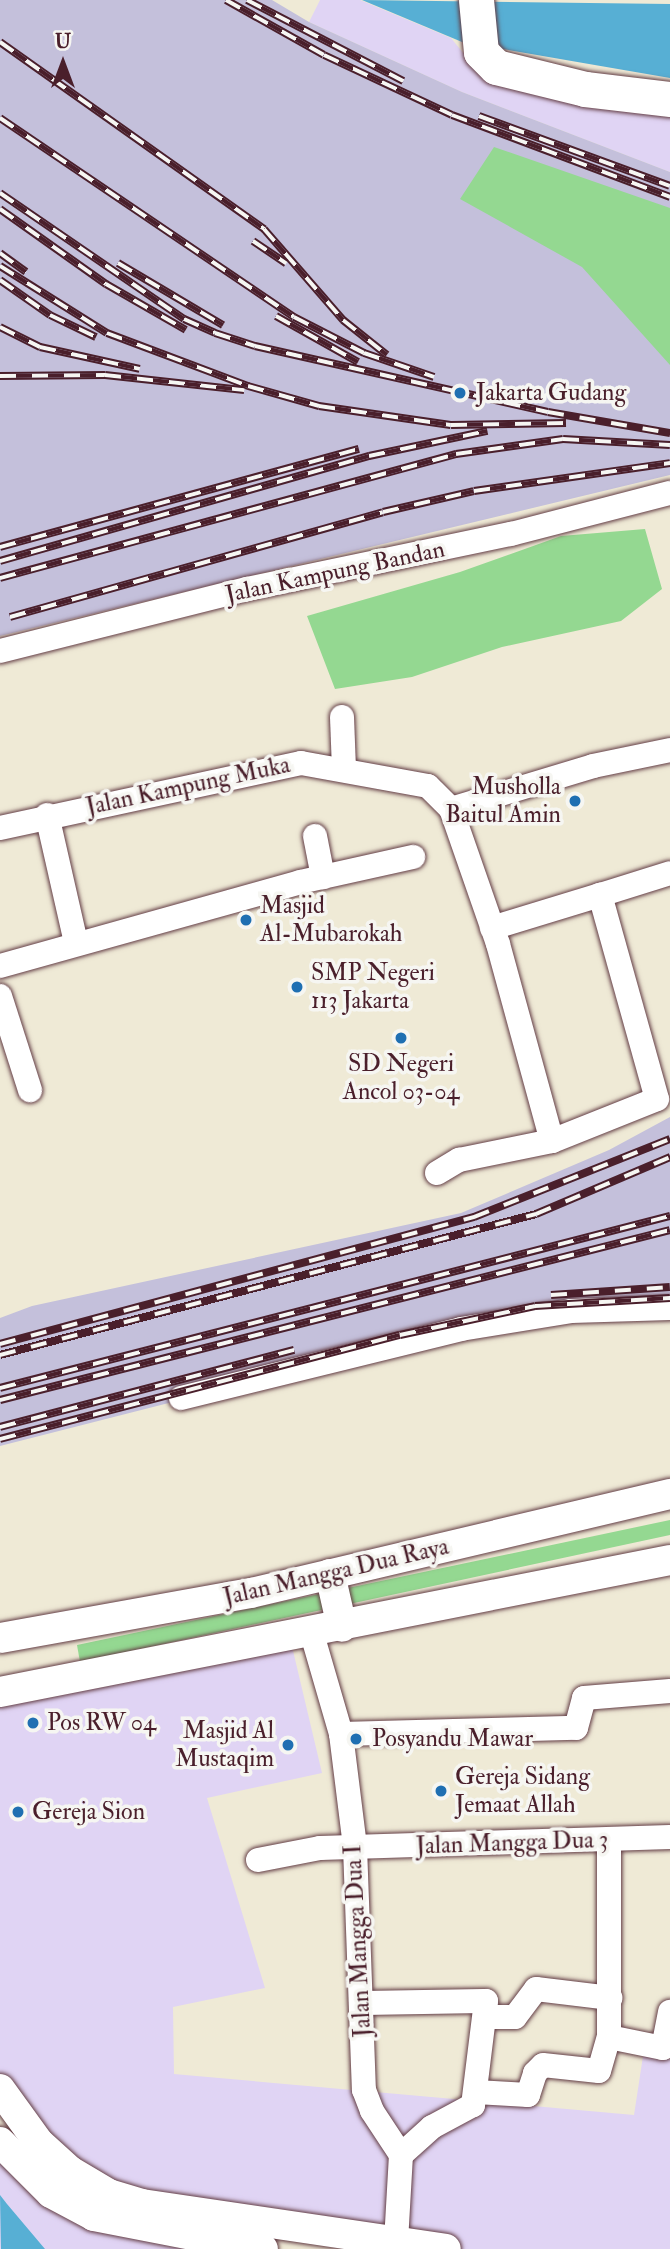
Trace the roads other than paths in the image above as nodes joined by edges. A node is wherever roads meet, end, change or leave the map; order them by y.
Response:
1 (476, 0) edge
2 (670, 99) edge
3 (670, 493) edge
4 (0, 650) edge
5 (342, 717) dead end
6 (670, 750) edge
7 (345, 769) junction
8 (451, 808) junction
9 (47, 815) junction
10 (0, 828) edge
11 (315, 836) dead end
12 (413, 857) dead end
13 (670, 873) edge
14 (323, 877) junction
15 (600, 895) junction
16 (492, 928) junction
17 (76, 943) junction
18 (0, 965) edge
19 (0, 996) edge
20 (30, 1090) dead end
21 (552, 1141) junction
22 (437, 1173) dead end
23 (670, 1308) edge
24 (181, 1398) dead end
25 (670, 1494) edge
26 (670, 1560) edge
27 (330, 1574) junction
28 (342, 1627) junction
29 (312, 1633) junction
30 (0, 1638) edge
31 (670, 1691) edge
32 (0, 1692) edge
33 (341, 1734) junction
34 (670, 1837) edge
35 (609, 1840) junction
36 (355, 1847) junction
37 (258, 1860) dead end
38 (610, 1998) junction
39 (361, 2003) junction
40 (670, 2012) edge
41 (485, 2017) junction
42 (609, 2037) junction
43 (0, 2089) edge
44 (475, 2092) junction
45 (0, 2142) edge
46 (401, 2155) junction
47 (169, 2240) edge
48 (397, 2242) junction
49 (263, 2249) edge
50 (446, 2249) edge

1 - 2 highway
3 - 4 street, Jalan Kampung Bandan
5 - 7 street
6 - 8 street
7 - 8 street, Jalan Kampung Muka
7 - 9 street, Jalan Kampung Muka
8 - 16 street
9 - 10 street, Jalan Kampung Muka
9 - 17 street
11 - 14 street
12 - 14 street
13 - 15 street
14 - 17 street
15 - 16 street
15 - 21 street
16 - 21 street
17 - 18 street
19 - 20 street
21 - 22 street
23 - 24 street
25 - 27 main road, Jalan Mangga Dua Raya
26 - 28 main road
27 - 28 main road
27 - 30 main road, Jalan Mangga Dua Raya
28 - 29 main road
29 - 32 main road
29 - 33 street, Jalan Mangga Dua I
31 - 33 street
33 - 36 street, Jalan Mangga Dua I
34 - 35 street, Jalan Mangga Dua 3
35 - 36 street, Jalan Mangga Dua 3
35 - 38 street
36 - 37 street, Jalan Mangga Dua 3
36 - 39 street, Jalan Mangga Dua I
38 - 41 street
38 - 42 street
39 - 41 street
39 - 46 street, Jalan Mangga Dua I
40 - 42 street
41 - 44 street
42 - 44 street
43 - 48 main road
44 - 46 street
45 - 47 main road
46 - 48 street
47 - 49 main road
48 - 50 main road

